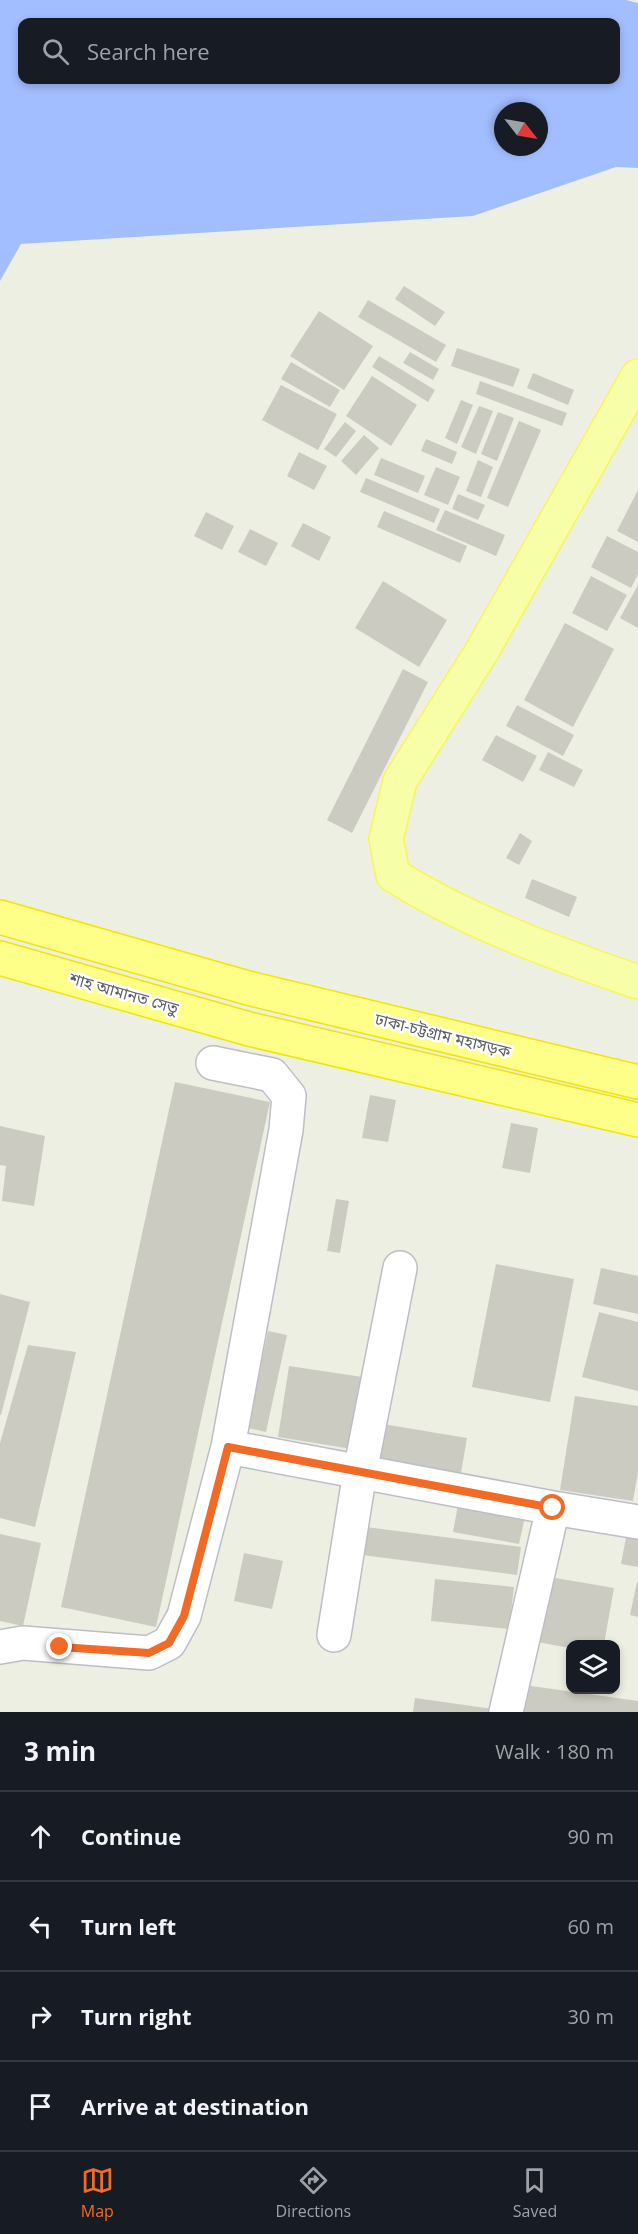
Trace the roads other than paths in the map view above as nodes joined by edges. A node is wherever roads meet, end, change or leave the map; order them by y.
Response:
1 (638, 376) edge
2 (0, 917) edge
3 (0, 958) edge
4 (638, 982) edge
5 (213, 1063) dead end
6 (638, 1082) edge
7 (638, 1120) edge
8 (400, 1268) dead end
9 (228, 1447) junction
10 (360, 1472) junction
11 (553, 1508) junction
12 (638, 1521) edge
13 (334, 1635) dead end
14 (0, 1647) edge
15 (506, 1712) edge

1 - 4 main road
2 - 6 highway, ঢাকা-চট্টগ্রাম মহাসড়ক
3 - 7 highway, শাহ আমানত সেতু
5 - 9 lane
8 - 10 lane
9 - 10 lane
9 - 14 lane
10 - 11 lane
10 - 13 lane
11 - 12 lane
11 - 15 lane

